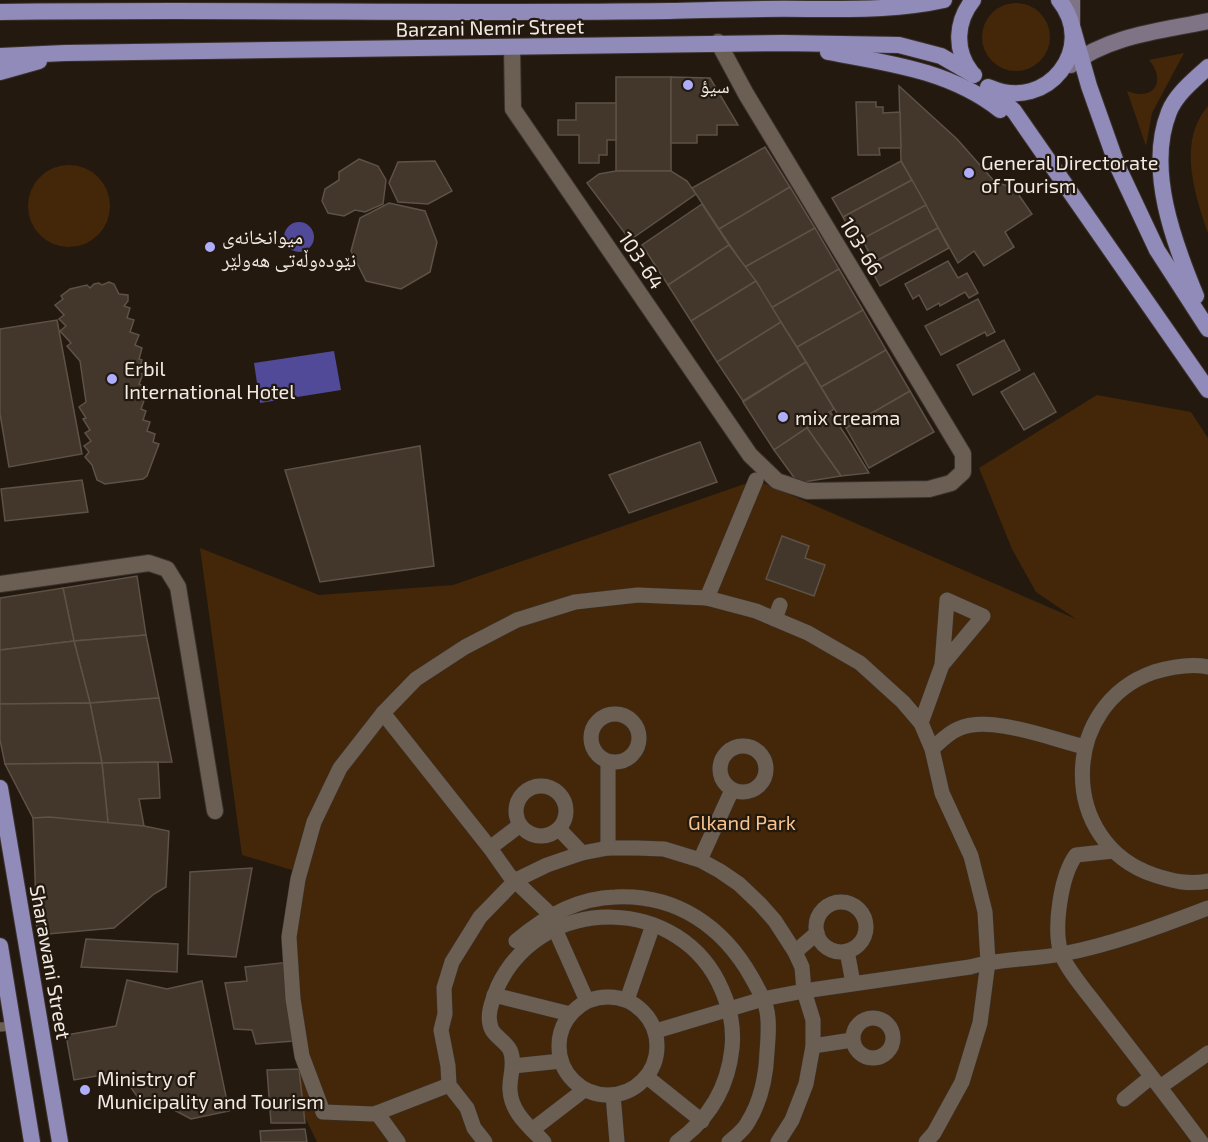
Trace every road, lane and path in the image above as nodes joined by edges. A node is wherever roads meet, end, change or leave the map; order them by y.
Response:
1 (68, 0) edge
2 (867, 0) edge
3 (944, 0) edge
4 (973, 0) edge
5 (1059, 0) edge
6 (1072, 0) edge
7 (544, 6) edge
8 (805, 9) junction
9 (110, 10) junction
10 (0, 12) edge
11 (1208, 21) edge
12 (1072, 26) junction
13 (718, 42) junction
14 (783, 43) junction
15 (512, 48) junction
16 (65, 53) junction
17 (0, 56) edge
18 (1082, 57) junction
19 (1208, 67) edge
20 (0, 72) edge
21 (974, 75) junction
22 (1054, 79) junction
23 (988, 87) junction
24 (1032, 136) junction
25 (1208, 327) edge
26 (1208, 390) edge
27 (756, 480) dead end
28 (777, 481) joint
29 (0, 584) edge
30 (707, 598) junction
31 (942, 665) dead end
32 (1208, 667) edge
33 (383, 713) junction
34 (921, 723) junction
35 (1084, 747) junction
36 (932, 749) junction
37 (608, 762) dead end
38 (0, 788) edge
39 (732, 790) dead end
40 (215, 810) dead end
41 (520, 825) junction
42 (560, 829) junction
43 (490, 848) junction
44 (608, 848) junction
45 (1113, 851) junction
46 (582, 853) junction
47 (700, 860) junction
48 (1208, 880) edge
49 (515, 881) junction
50 (1208, 908) edge
51 (575, 914) junction
52 (653, 925) junction
53 (546, 926) junction
54 (817, 933) junction
55 (516, 941) dead end
56 (0, 946) edge
57 (847, 951) junction
58 (795, 952) junction
59 (1061, 954) junction
60 (988, 962) junction
61 (853, 983) junction
62 (804, 991) junction
63 (494, 995) junction
64 (763, 999) junction
65 (627, 1000) junction
66 (587, 1001) junction
67 (729, 1008) junction
68 (570, 1014) junction
69 (7, 1027) edge
70 (656, 1031) junction
71 (852, 1040) dead end
72 (813, 1046) junction
73 (1208, 1053) edge
74 (561, 1061) junction
75 (513, 1066) junction
76 (646, 1077) junction
77 (1155, 1082) junction
78 (449, 1085) junction
79 (584, 1090) junction
80 (613, 1095) junction
81 (1124, 1099) dead end
82 (376, 1113) junction
83 (702, 1121) junction
84 (532, 1130) junction
85 (1199, 1141) edge
86 (33, 1142) edge
87 (60, 1142) edge
88 (398, 1142) edge
89 (485, 1142) edge
90 (544, 1142) edge
91 (617, 1142) edge
92 (677, 1142) edge
93 (729, 1142) edge
94 (778, 1142) edge
95 (926, 1142) edge

1 - 9 main road
2 - 8 main road
3 - 8 main road, Barzani Nemir Street
4 - 21 main road, Barzani Nemir Street
5 - 12 main road
6 - 12 main road
7 - 8 main road, Barzani Nemir Street
7 - 9 main road, Barzani Nemir Street
9 - 10 main road, Barzani Nemir Street
11 - 18 main road
12 - 18 main road
12 - 22 main road
13 - 14 main road, Barzani Nemir Street
13 - 15 main road, Barzani Nemir Street
13 - 28 street, 103-66
14 - 21 main road, Barzani Nemir Street
14 - 24 main road
15 - 16 main road, Barzani Nemir Street
15 - 28 street, 103-64
16 - 17 main road, Barzani Nemir Street
16 - 20 main road
18 - 22 main road
18 - 25 main road
19 - 25 main road
21 - 23 main road, Barzani Nemir Street
22 - 23 main road, Barzani Nemir Street
23 - 24 main road, Barzani Nemir Street
24 - 26 main road, Barzani Nemir Street
27 - 30 street
29 - 40 street
30 - 33 street
30 - 34 street
31 - 34 street
32 - 35 street
33 - 43 street
33 - 82 street
34 - 36 street
35 - 36 street
35 - 45 street
36 - 60 street
37 - 44 street
38 - 87 main road, Sharawani Street
39 - 47 street
41 - 42 street
41 - 42 street
41 - 43 street
42 - 46 street
43 - 49 street
44 - 46 street
44 - 47 street
45 - 48 street
45 - 59 street
46 - 49 street
47 - 58 street
49 - 53 street
49 - 78 street
50 - 59 street
51 - 52 street
51 - 53 street
51 - 64 street
52 - 65 street
52 - 67 street
53 - 55 street
53 - 63 street
53 - 66 street
54 - 57 street
54 - 57 street
54 - 58 street
56 - 69 main road
57 - 61 street
58 - 62 street
59 - 60 street
59 - 77 street
60 - 61 street
60 - 95 street
61 - 62 street
62 - 64 street
62 - 72 street
63 - 68 street
63 - 75 street
64 - 67 street
64 - 93 street
65 - 66 street
65 - 70 street
66 - 68 street
67 - 70 street
67 - 83 street
68 - 74 street
69 - 86 main road
70 - 76 street
71 - 72 street
72 - 94 street
73 - 77 street
74 - 75 street
74 - 79 street
75 - 84 street
76 - 80 street
76 - 83 street
77 - 81 street
77 - 85 street
78 - 82 street
78 - 89 street
79 - 80 street
79 - 84 street
80 - 91 street
82 - 88 street
83 - 92 street
84 - 90 street

